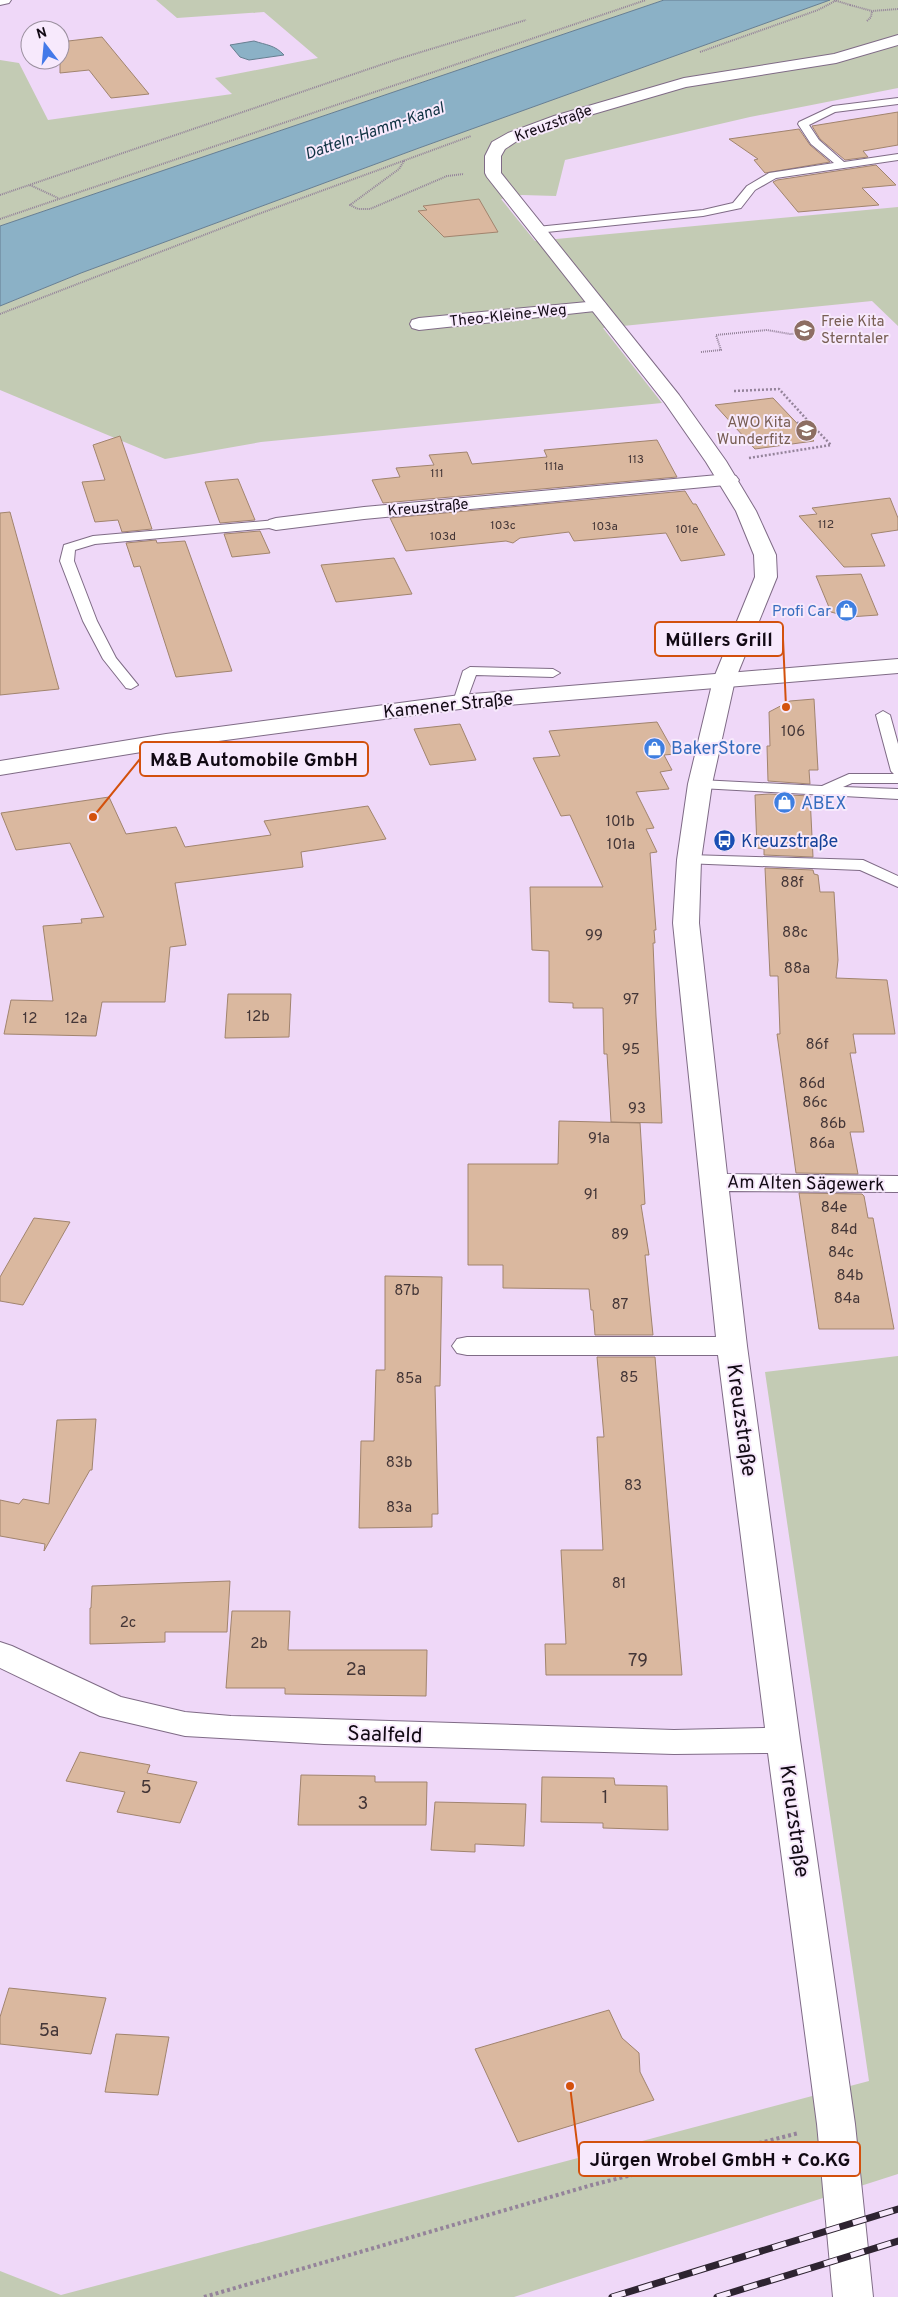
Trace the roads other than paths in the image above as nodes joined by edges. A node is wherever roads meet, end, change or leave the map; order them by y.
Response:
1 (4, 0) edge
2 (0, 1) edge
3 (898, 40) edge
4 (898, 101) edge
5 (898, 157) edge
6 (842, 164) junction
7 (537, 230) junction
8 (598, 306) junction
9 (419, 324) dead end
10 (729, 480) junction
11 (276, 524) joint
12 (898, 666) edge
13 (552, 673) dead end
14 (724, 680) junction
15 (131, 685) dead end
16 (460, 702) junction
17 (882, 715) dead end
18 (0, 768) edge
19 (898, 771) edge
20 (898, 779) edge
21 (700, 784) junction
22 (822, 791) junction
23 (898, 794) edge
24 (689, 860) junction
25 (898, 882) edge
26 (713, 1182) junction
27 (898, 1184) edge
28 (467, 1346) dead end
29 (732, 1346) junction
30 (0, 1654) edge
31 (783, 1740) junction
32 (853, 2297) edge

1 - 2 street
3 - 7 street, Kreuzstraße
4 - 6 lane
5 - 6 lane
6 - 7 lane
7 - 8 street, Kreuzstraße
8 - 9 street, Theo-Kleine-Weg
8 - 10 street, Kreuzstraße
10 - 11 street, Kreuzstraße
10 - 14 street, Kreuzstraße
11 - 15 lane
12 - 14 street, Kamener Straße
13 - 16 lane
14 - 16 street, Kamener Straße
14 - 21 street, Kreuzstraße
16 - 18 street, Kamener Straße
17 - 19 lane
20 - 22 lane
21 - 22 lane
21 - 24 street, Kreuzstraße
22 - 23 lane
24 - 25 lane
24 - 26 street, Kreuzstraße
26 - 27 street, Am Alten Sägewerk
26 - 29 street, Kreuzstraße
28 - 29 street, Kreuzstraße
29 - 31 street, Kreuzstraße
30 - 31 street, Saalfeld
31 - 32 street, Kreuzstraße

